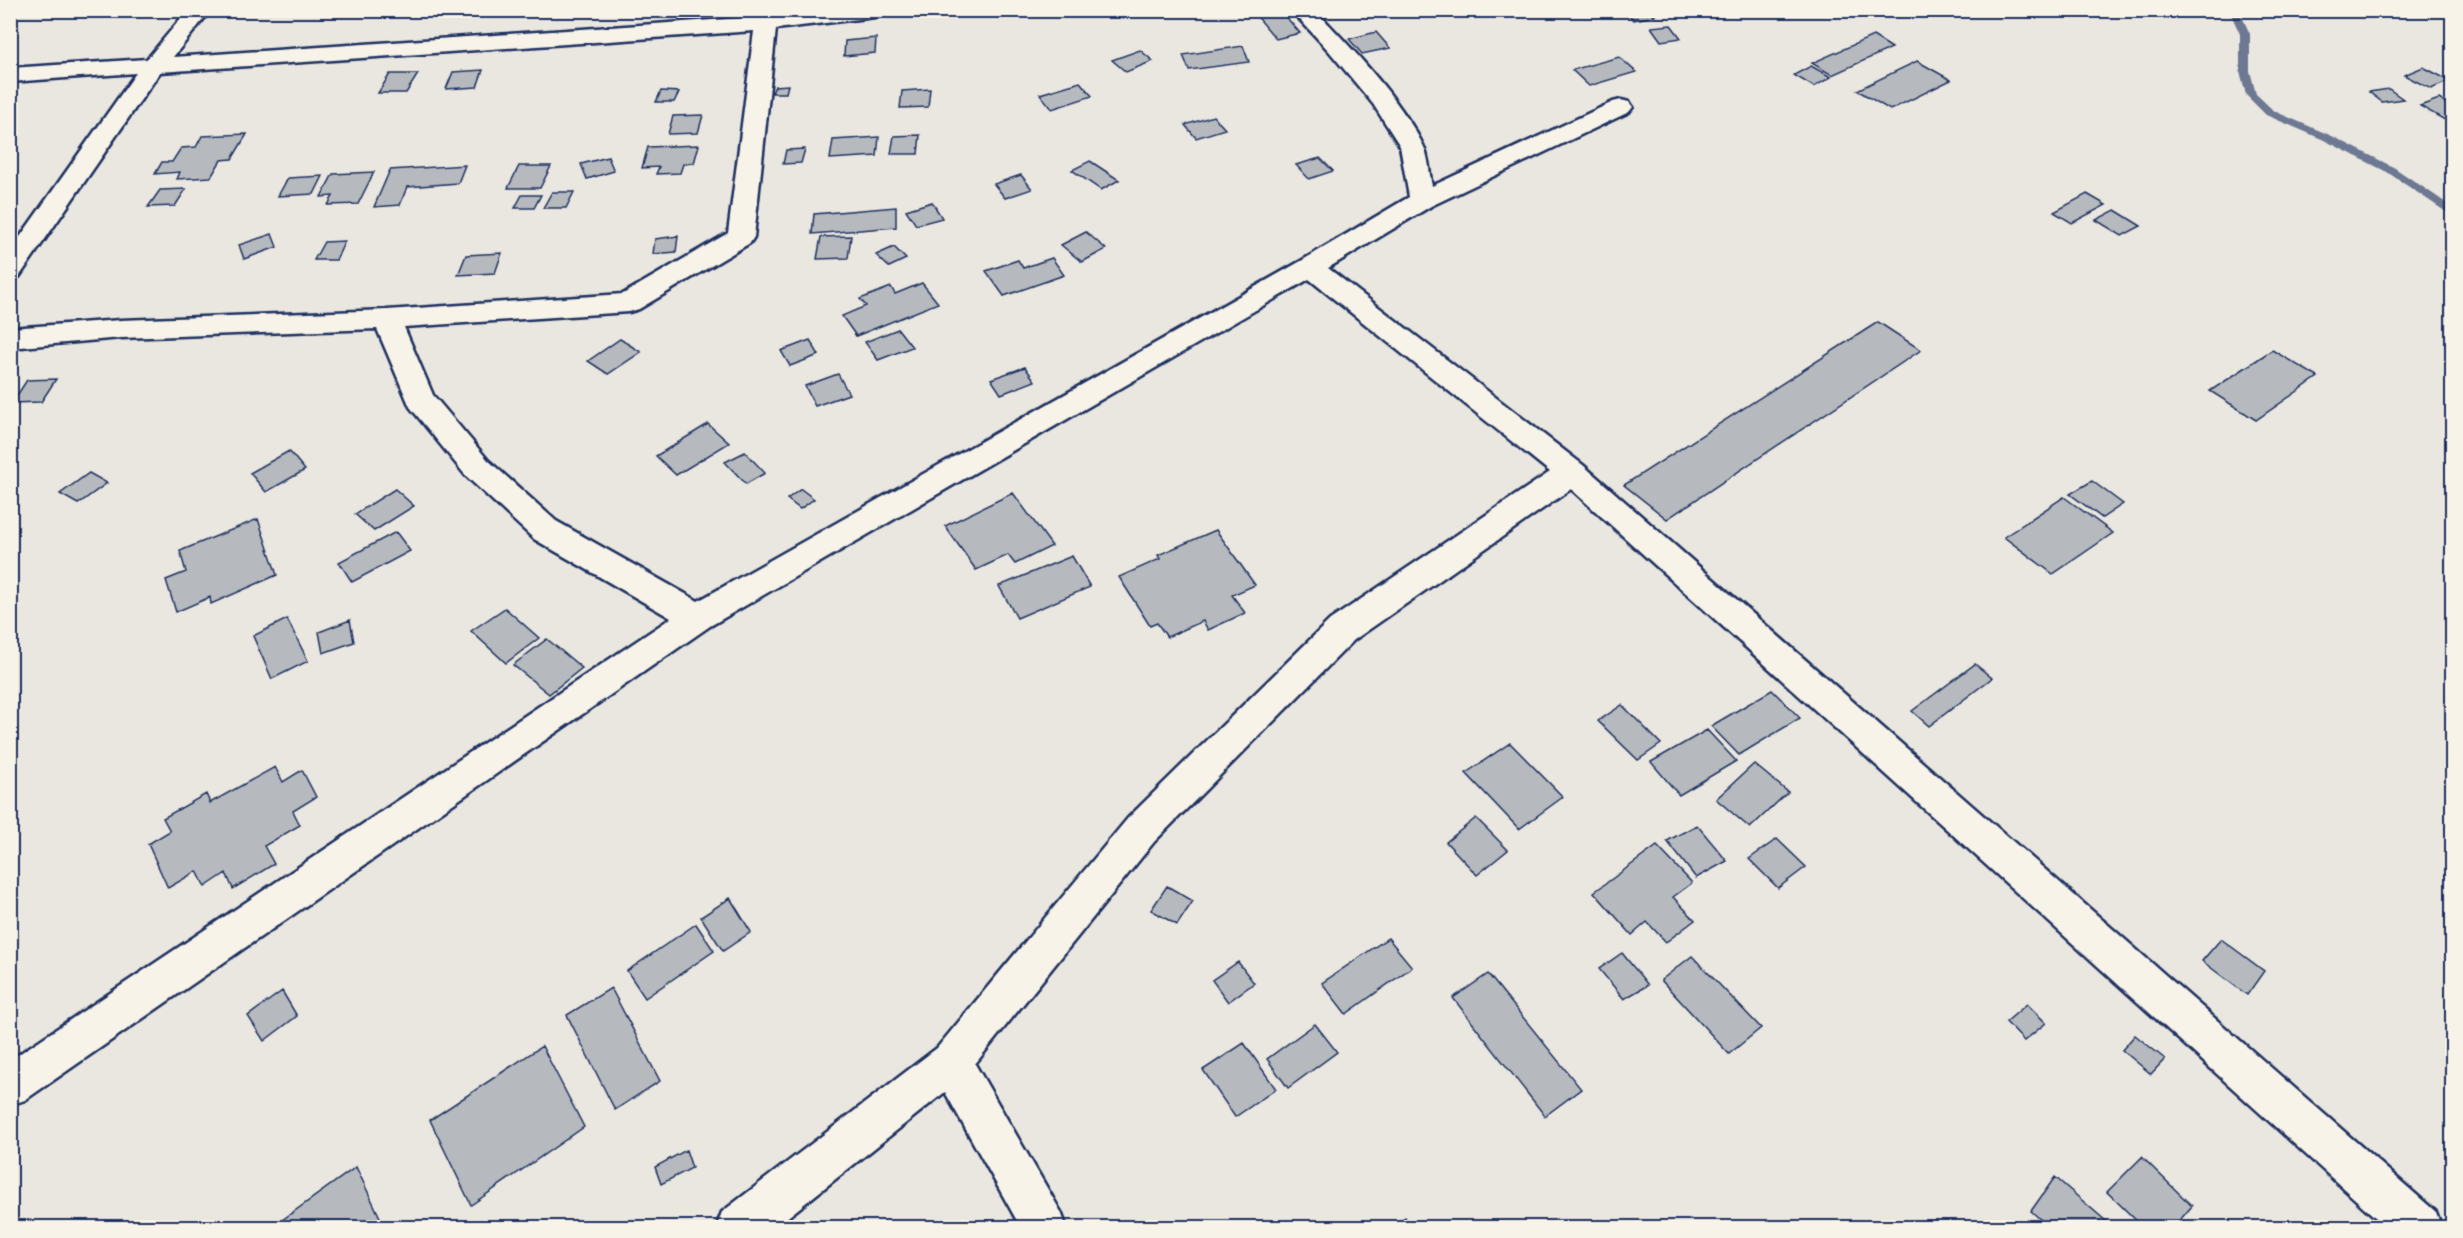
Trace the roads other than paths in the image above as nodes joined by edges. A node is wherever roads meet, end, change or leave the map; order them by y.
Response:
1 (200, 10) edge
2 (875, 10) edge
3 (1302, 10) edge
4 (796, 16) edge
5 (766, 23) junction
6 (152, 67) junction
7 (10, 75) edge
8 (1621, 107) dead end
9 (1422, 200) junction
10 (1310, 267) junction
11 (10, 271) edge
12 (387, 319) junction
13 (10, 338) edge
14 (1572, 473) junction
15 (698, 617) junction
16 (951, 1062) junction
17 (10, 1085) edge
18 (738, 1227) edge
19 (1045, 1227) edge
20 (2420, 1227) edge

1 - 6 street
2 - 4 street
3 - 9 street
4 - 5 street
5 - 6 street
5 - 12 street
6 - 7 street
6 - 11 street
8 - 9 street
9 - 10 street
10 - 14 street
10 - 15 street
12 - 13 street
12 - 15 street
14 - 16 street
14 - 20 street
15 - 17 street
16 - 18 street
16 - 19 street

